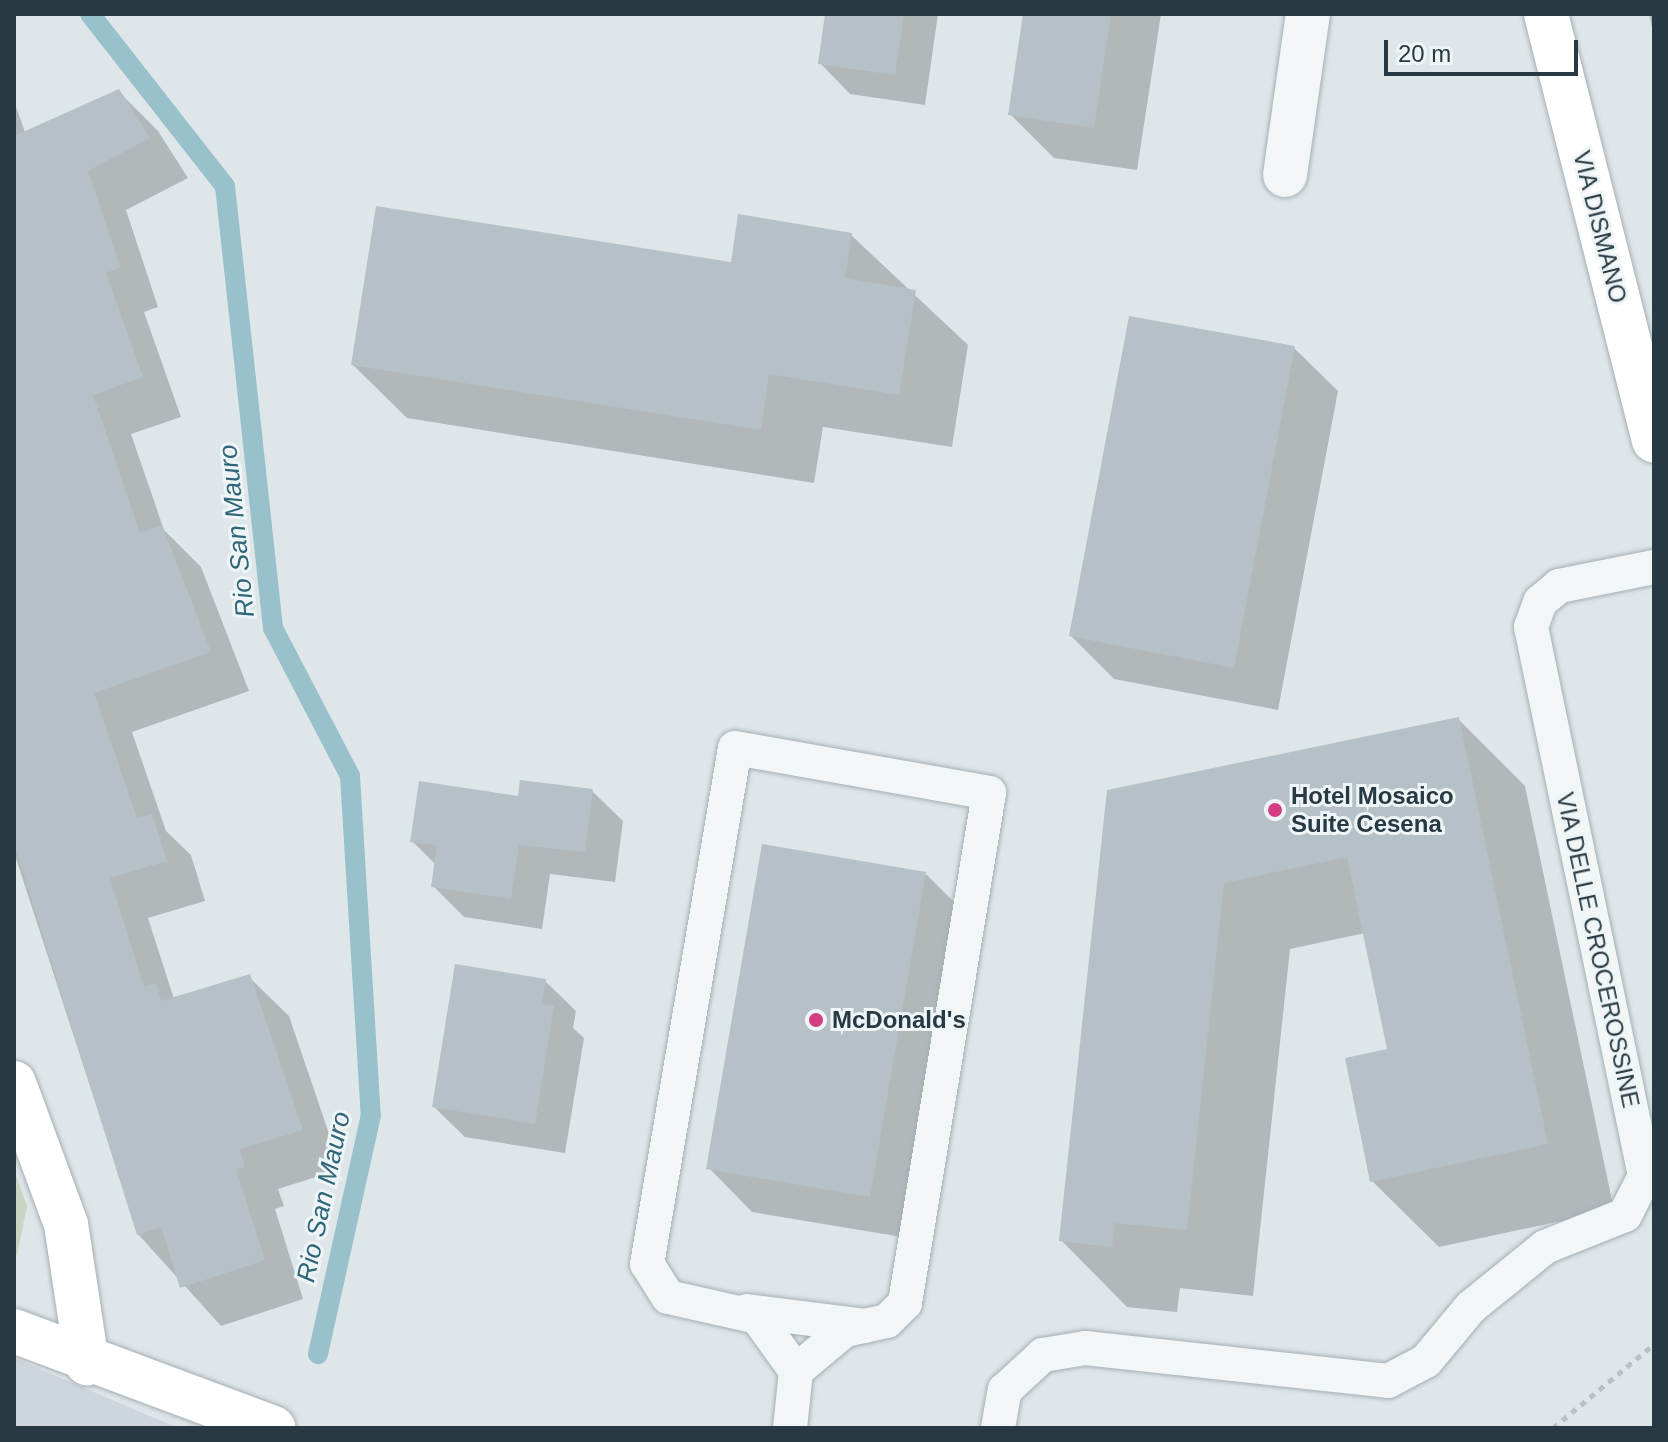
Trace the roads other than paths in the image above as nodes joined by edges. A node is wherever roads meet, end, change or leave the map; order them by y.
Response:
1 (1308, 14) edge
2 (1546, 14) edge
3 (1285, 175) dead end
4 (1644, 365) edge
5 (1654, 441) edge
6 (1654, 567) edge
7 (14, 1083) edge
8 (747, 1311) junction
9 (866, 1327) junction
10 (14, 1331) edge
11 (87, 1363) junction
12 (796, 1371) junction
13 (273, 1428) edge
14 (790, 1428) edge
15 (998, 1428) edge

1 - 3 street
2 - 4 main road, VIA DISMANO
4 - 5 main road, VIA DISMANO
6 - 15 lane, VIA DELLE CROCEROSSINE
7 - 11 main road
8 - 9 lane
8 - 9 lane
8 - 12 lane
9 - 12 lane
10 - 11 main road
11 - 13 main road
12 - 14 lane

